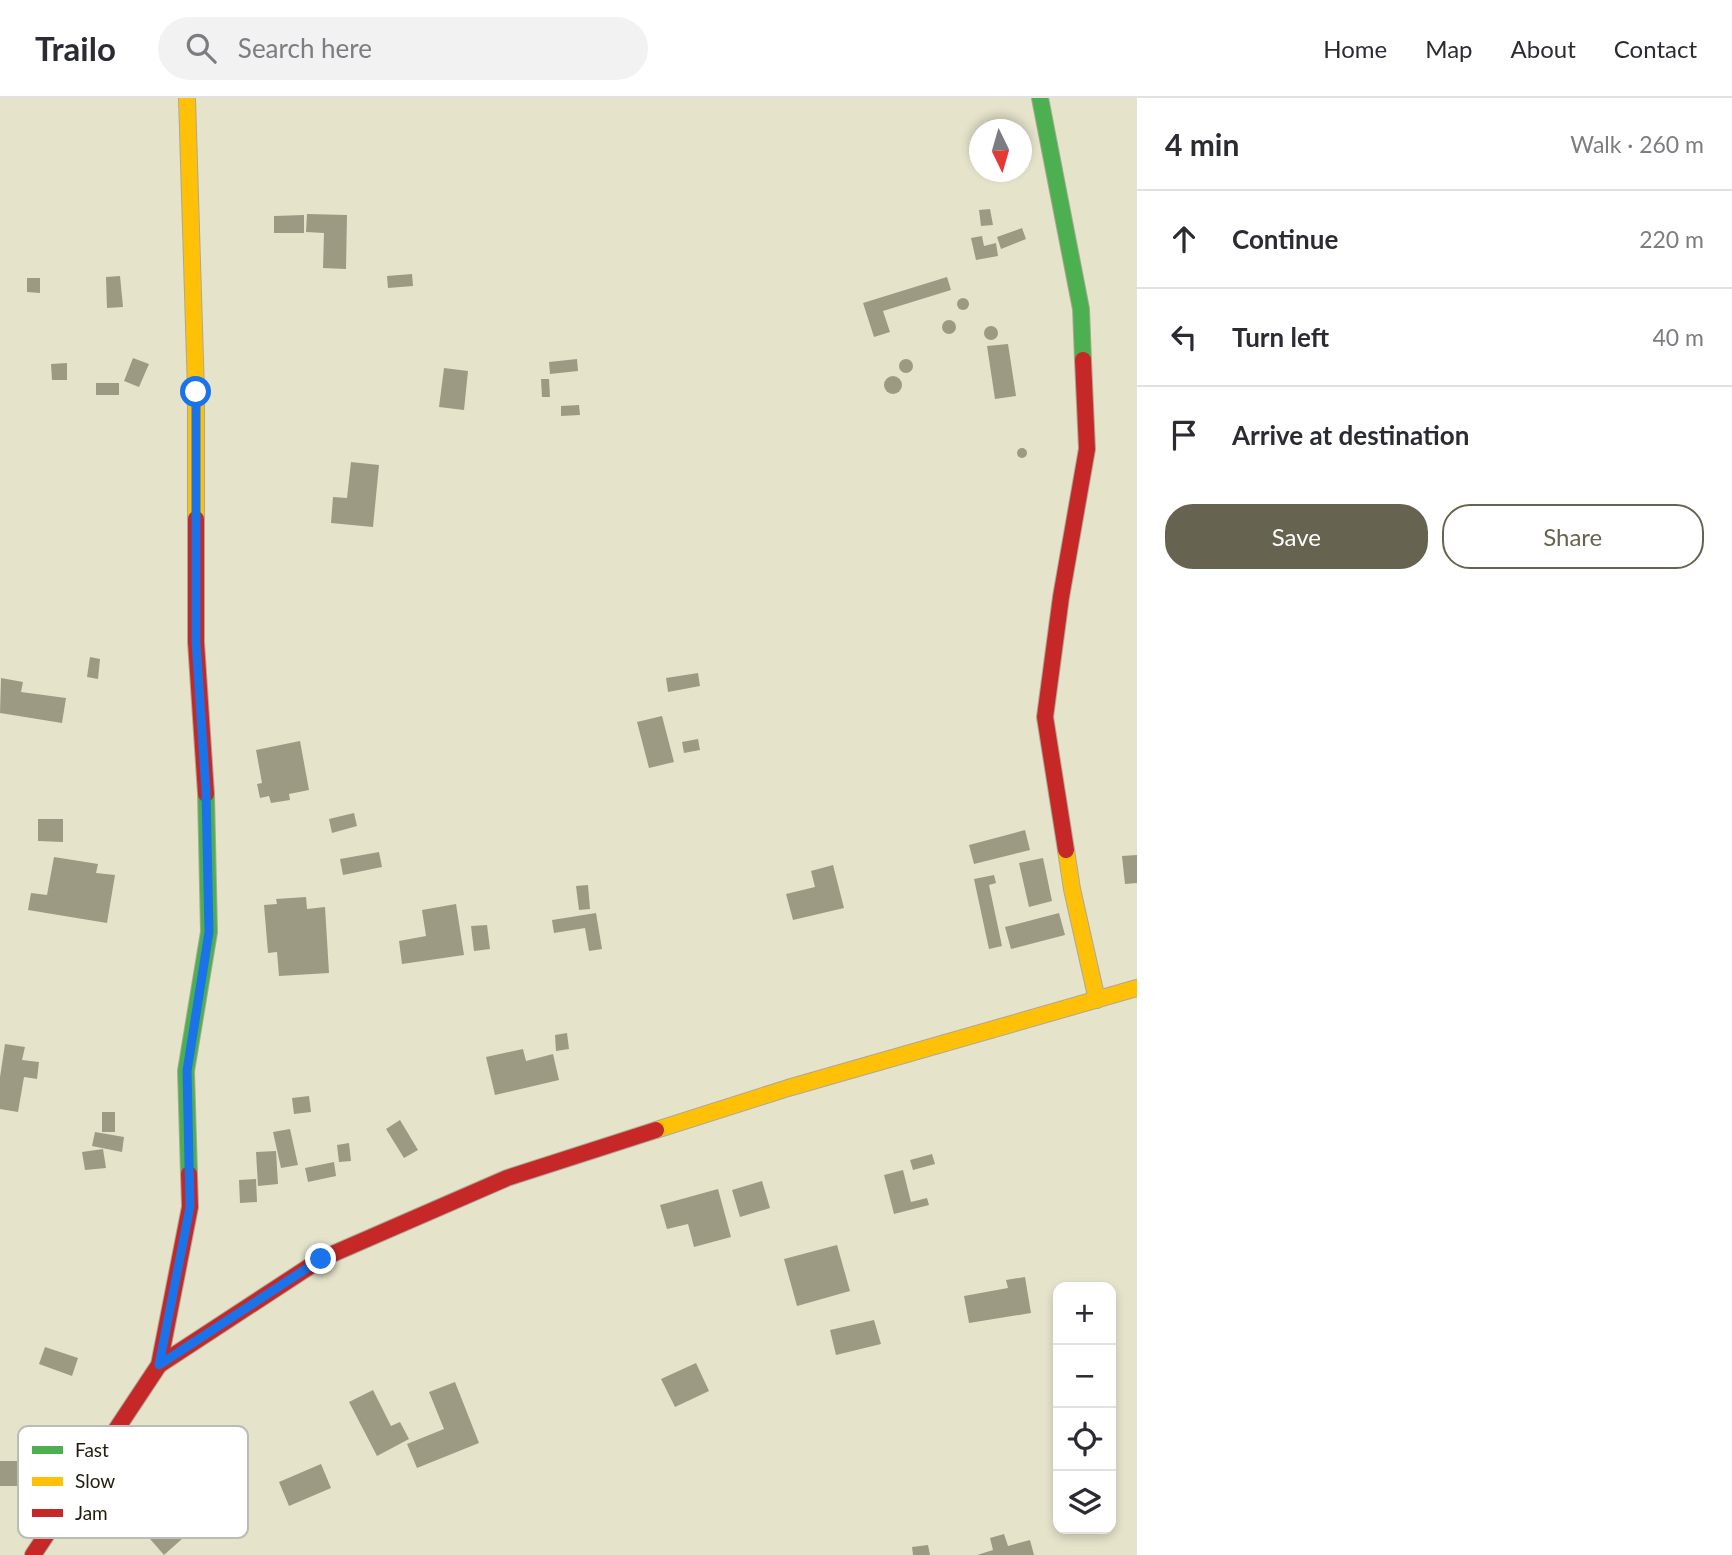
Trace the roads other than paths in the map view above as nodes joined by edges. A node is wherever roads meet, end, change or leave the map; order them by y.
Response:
1 (187, 98) edge
2 (1040, 98) edge
3 (1137, 988) edge
4 (1097, 1000) junction
5 (159, 1365) junction
6 (119, 1426) edge
7 (44, 1538) edge
8 (33, 1555) edge

1 - 5 street
2 - 4 street
3 - 4 street
4 - 5 street
5 - 6 street
7 - 8 street

